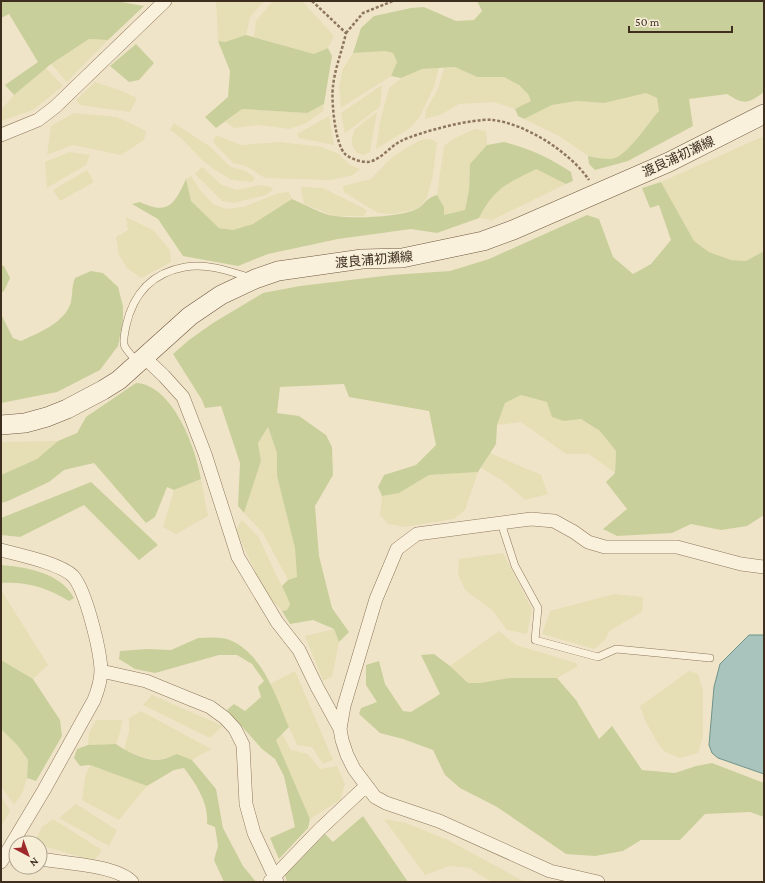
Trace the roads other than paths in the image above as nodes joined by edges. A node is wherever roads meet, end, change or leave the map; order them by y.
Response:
1 (165, 1) edge
2 (764, 114) edge
3 (1, 135) edge
4 (255, 279) junction
5 (141, 360) junction
6 (1, 425) edge
7 (501, 523) junction
8 (1, 550) edge
9 (764, 567) edge
10 (710, 658) dead end
11 (101, 671) junction
12 (340, 729) junction
13 (366, 786) junction
14 (21, 835) edge
15 (48, 860) edge
16 (273, 880) edge
17 (132, 882) edge
18 (598, 882) edge

1 - 3 street
2 - 4 main road, 渡良浦初瀬線
4 - 5 main road, 渡良浦初瀬線
4 - 5 lane
5 - 6 main road, 渡良浦初瀬線
5 - 12 street
7 - 9 street
7 - 10 lane
7 - 12 street
8 - 11 street
11 - 14 street
11 - 16 street
12 - 13 street
13 - 16 street
13 - 18 street
15 - 17 street

